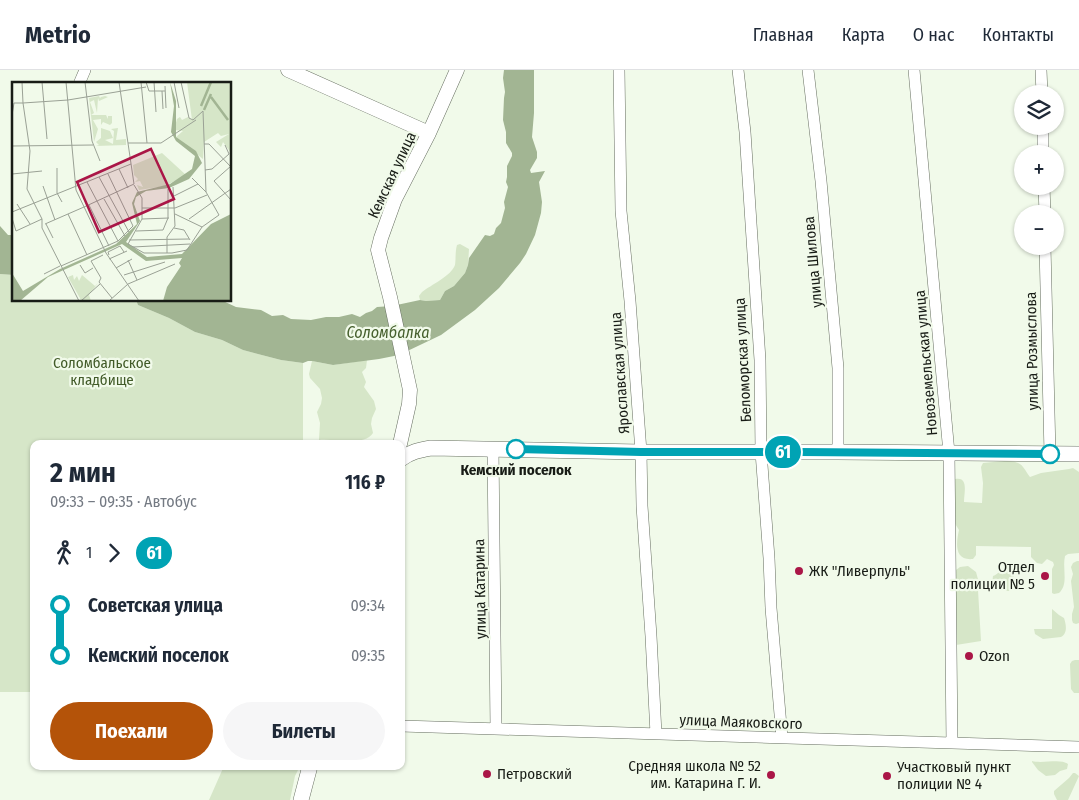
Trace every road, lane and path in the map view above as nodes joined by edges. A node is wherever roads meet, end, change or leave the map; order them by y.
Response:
1 (85, 70) edge
2 (288, 70) edge
3 (457, 70) edge
4 (619, 70) edge
5 (738, 70) edge
6 (808, 70) edge
7 (914, 70) edge
8 (1042, 70) edge
9 (80, 82) edge
10 (1042, 85) edge
11 (429, 133) junction
12 (1045, 255) edge
13 (403, 440) edge
14 (493, 448) junction
15 (405, 452) edge
16 (641, 452) junction
17 (761, 452) junction
18 (838, 452) junction
19 (950, 453) junction
20 (1050, 454) junction
21 (1079, 454) edge
22 (405, 726) edge
23 (496, 729) junction
24 (656, 734) junction
25 (782, 738) junction
26 (952, 743) junction
27 (1079, 747) edge
28 (309, 770) edge
29 (301, 800) edge

1 - 9 street
2 - 11 street
3 - 11 street, Кемская улица
4 - 16 street, Ярославская улица
5 - 17 street, Беломорская улица
6 - 18 street, улица Шилова
7 - 19 street, Новоземельская улица
8 - 10 street
11 - 13 street, Кемская улица
12 - 20 street, улица Розмыслова
14 - 15 main road
14 - 16 main road
14 - 23 street, улица Катарина
16 - 17 main road
16 - 24 street, Ярославская улица
17 - 18 main road
17 - 25 street, Беломорская улица
18 - 19 main road
19 - 20 main road
19 - 26 street, Новоземельская улица
20 - 21 main road
22 - 23 street, улица Маяковского
23 - 24 street, улица Маяковского
24 - 25 street, улица Маяковского
25 - 26 street, улица Маяковского
26 - 27 street, улица Маяковского
28 - 29 main road

